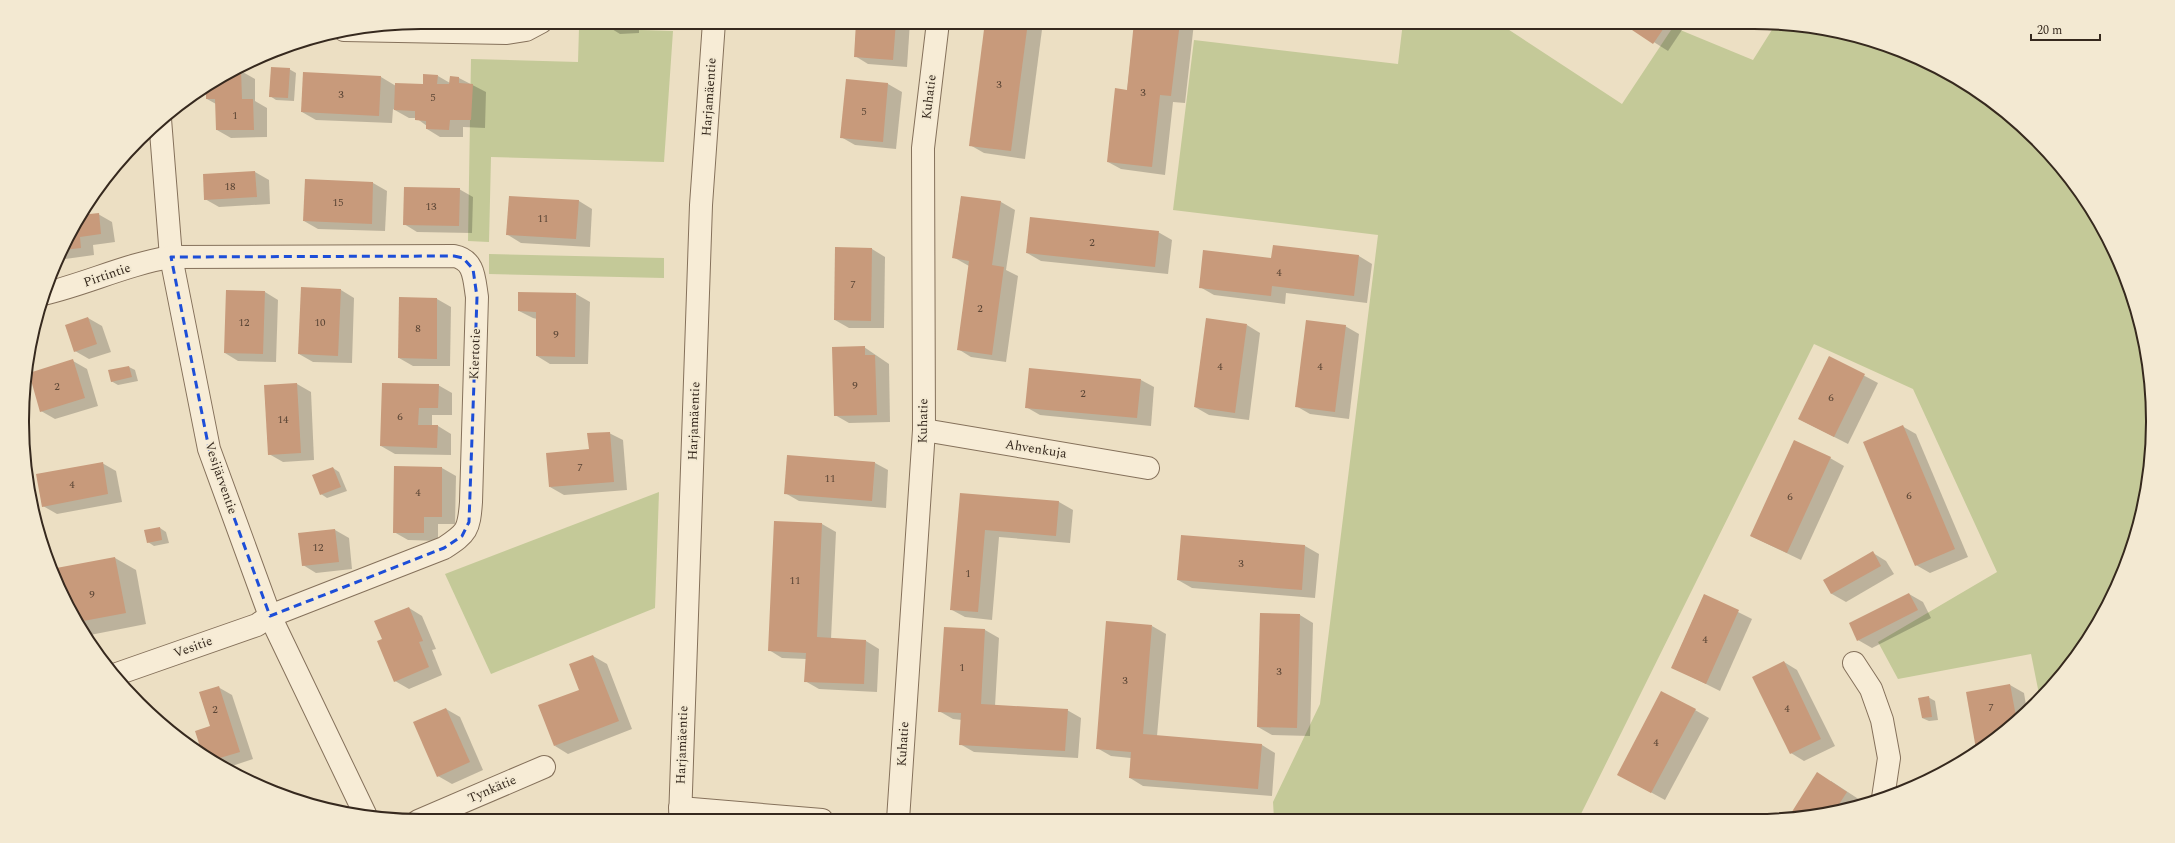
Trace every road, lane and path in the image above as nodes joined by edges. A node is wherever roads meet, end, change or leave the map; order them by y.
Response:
1 (528, 29) edge
2 (714, 29) edge
3 (937, 29) edge
4 (383, 31) edge
5 (161, 128) edge
6 (171, 257) junction
7 (51, 292) edge
8 (924, 430) junction
9 (1148, 468) dead end
10 (270, 616) junction
11 (1854, 663) dead end
12 (120, 673) edge
13 (544, 767) dead end
14 (1884, 792) edge
15 (363, 810) edge
16 (434, 814) edge
17 (680, 814) edge
18 (898, 814) edge

1 - 4 street
2 - 17 street, Harjamäentie
3 - 8 street, Kuhatie
5 - 6 street, Vesijärventie
6 - 7 street, Pirtintie
6 - 10 street, Vesijärventie
6 - 10 street, Kiertotie
8 - 9 street, Ahvenkuja
8 - 18 street, Kuhatie
10 - 12 street, Vesitie
10 - 15 street, Vesijärventie
11 - 14 street
13 - 16 street, Tynkätie

